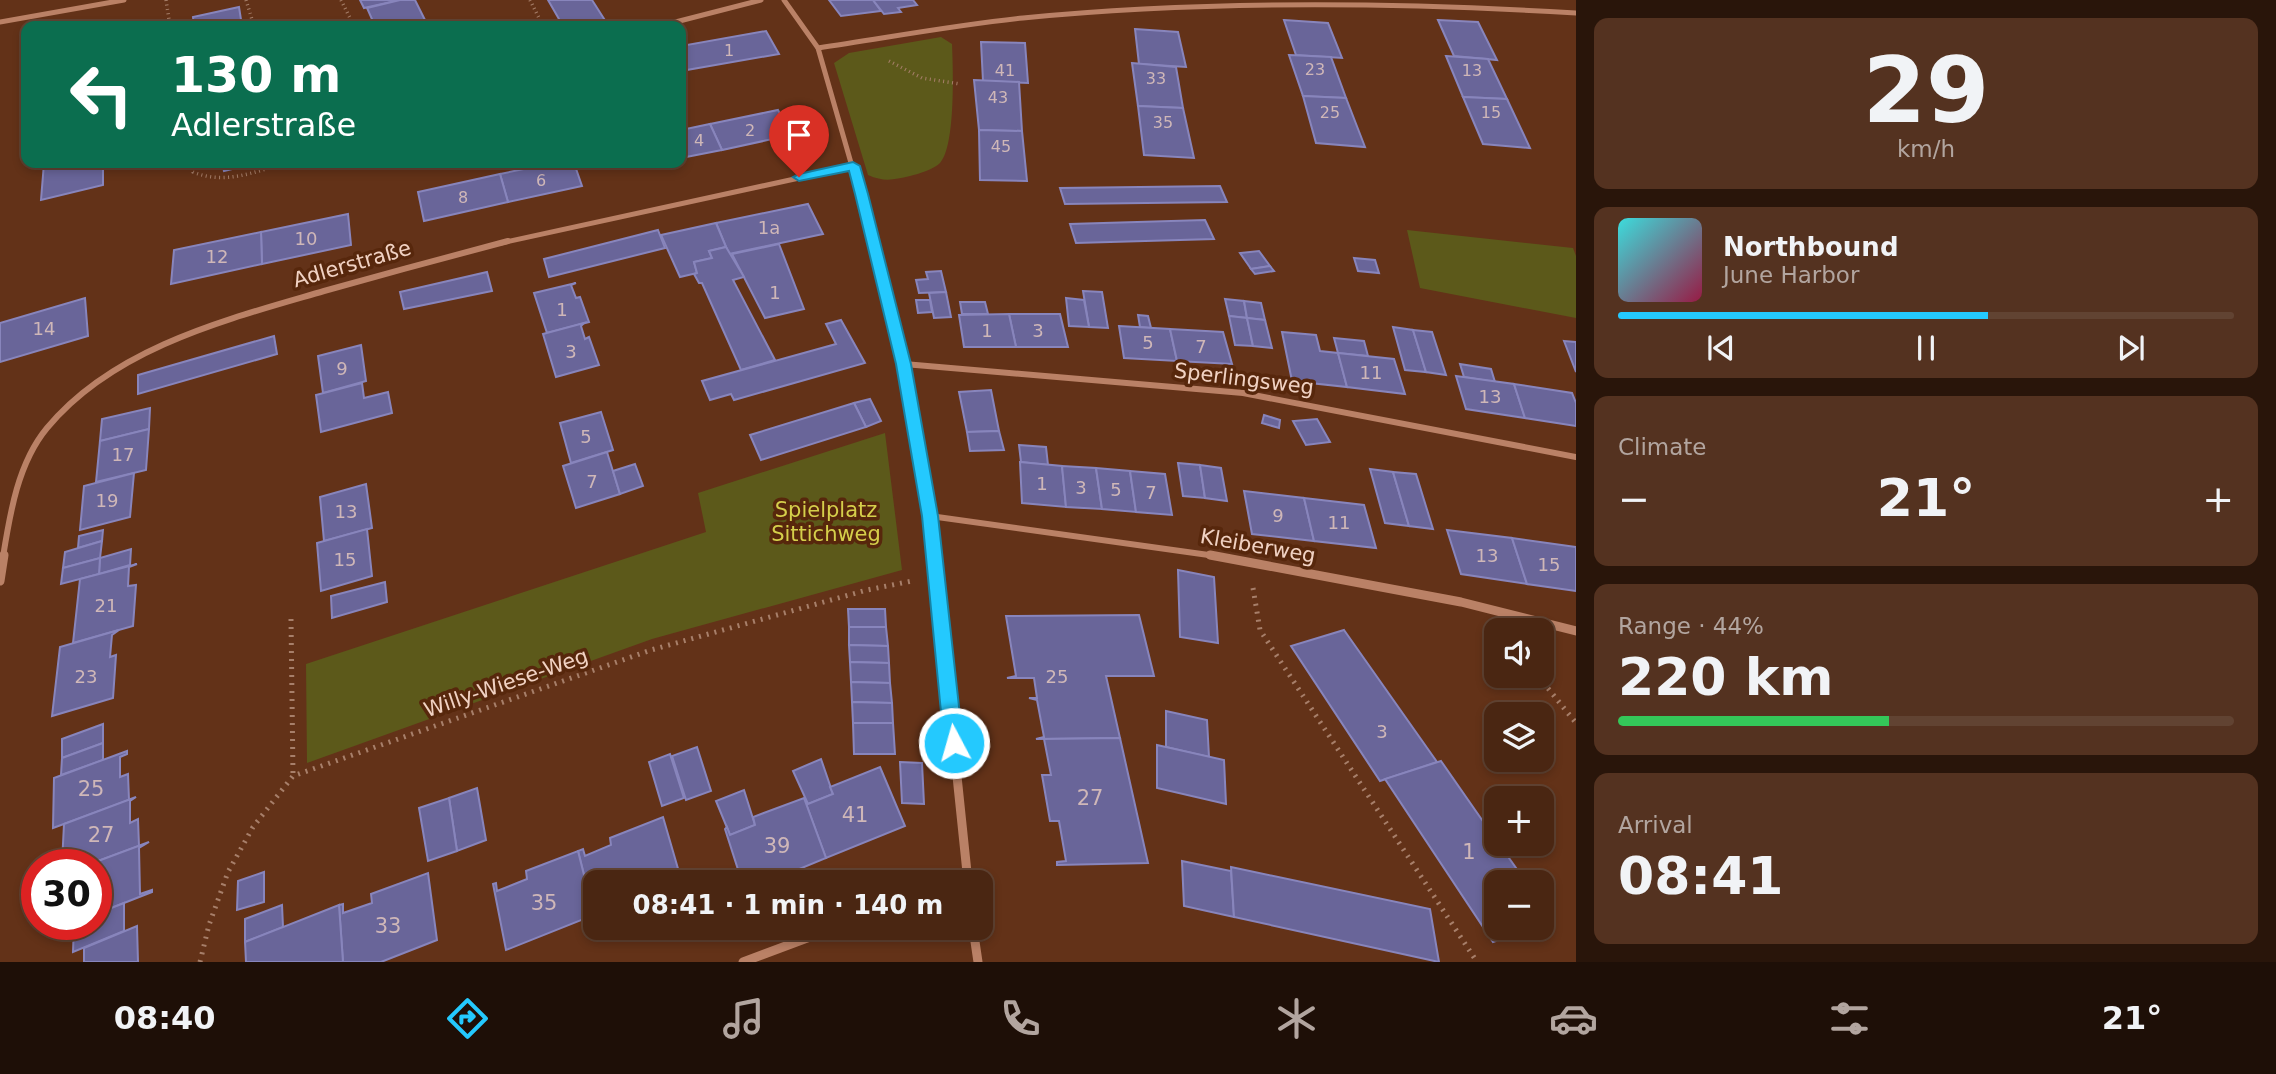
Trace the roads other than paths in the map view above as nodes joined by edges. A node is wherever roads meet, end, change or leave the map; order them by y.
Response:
1 (124, 0) edge
2 (761, 0) edge
3 (784, 0) edge
4 (1576, 13) edge
5 (679, 21) edge
6 (0, 22) edge
7 (818, 48) junction
8 (853, 166) junction
9 (904, 364) junction
10 (1576, 457) edge
11 (930, 516) junction
12 (0, 581) edge
13 (1576, 631) edge
14 (967, 870) edge
15 (802, 940) edge
16 (975, 940) edge
17 (743, 962) edge
18 (978, 962) edge

1 - 6 street
2 - 5 street
3 - 7 street
4 - 7 street
7 - 8 street
8 - 9 street
8 - 12 street, Adlerstraße
9 - 10 street, Sperlingsweg
9 - 11 street
11 - 13 street, Kleiberweg
11 - 14 street
15 - 17 street
16 - 18 street

